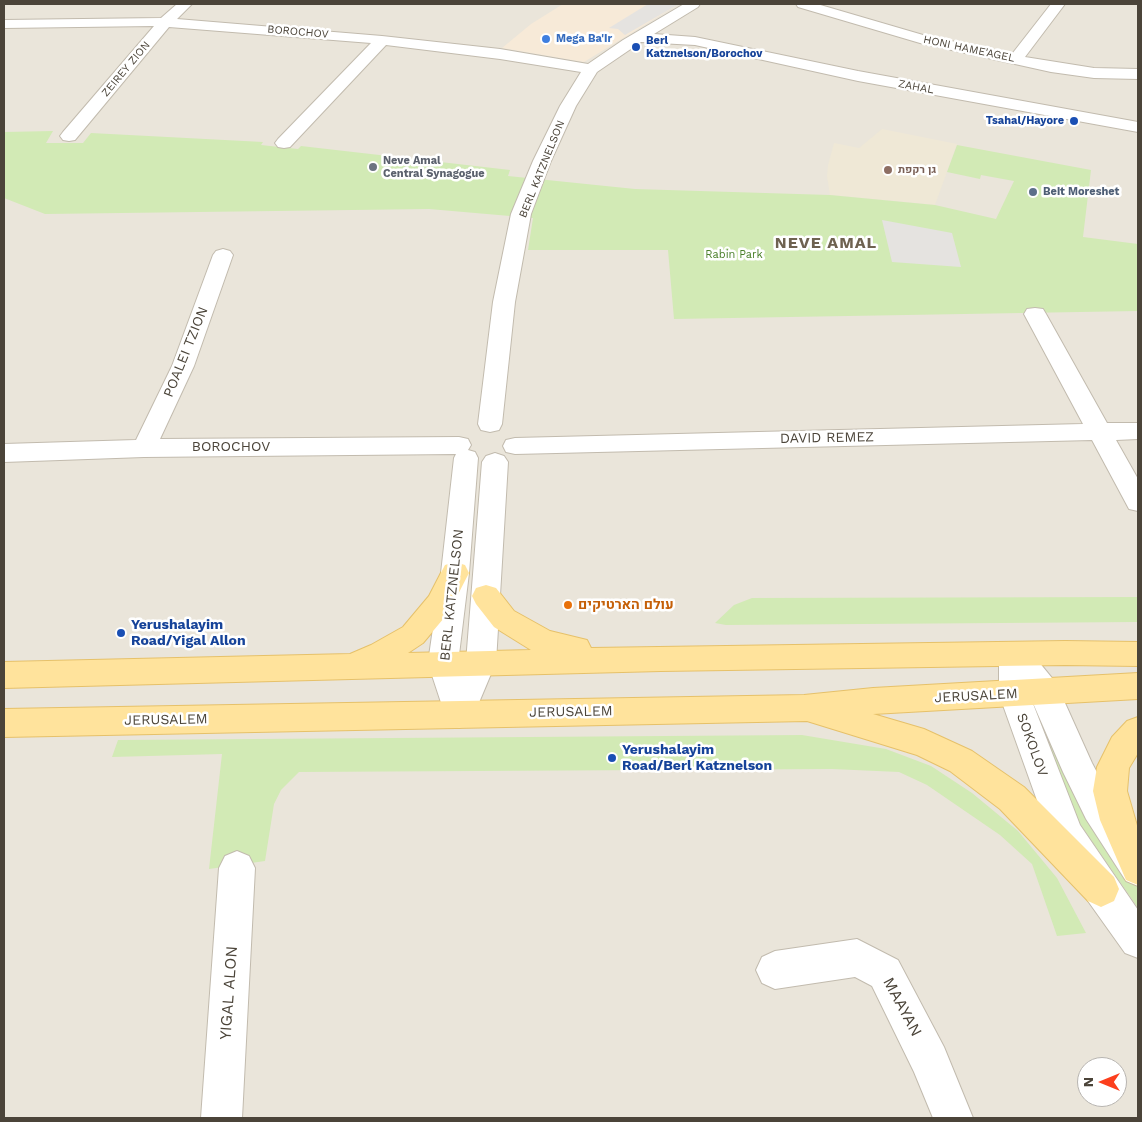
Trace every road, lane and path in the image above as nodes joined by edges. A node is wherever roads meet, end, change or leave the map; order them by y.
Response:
1 (185, 4) edge
2 (693, 4) edge
3 (803, 4) edge
4 (1058, 4) edge
5 (165, 22) junction
6 (664, 22) junction
7 (4, 24) edge
8 (638, 37) junction
9 (382, 40) junction
10 (695, 41) junction
11 (1016, 59) junction
12 (591, 69) junction
13 (1138, 74) edge
14 (1138, 127) edge
15 (69, 136) dead end
16 (284, 143) dead end
17 (223, 255) dead end
18 (1035, 314) dead end
19 (490, 424) junction
20 (1138, 431) edge
21 (1099, 432) junction
22 (144, 448) junction
23 (462, 452) junction
24 (4, 453) edge
25 (505, 454) junction
26 (1138, 502) edge
27 (455, 573) junction
28 (486, 596) junction
29 (1014, 654) junction
30 (1138, 654) edge
31 (661, 658) junction
32 (481, 662) junction
33 (443, 663) junction
34 (348, 667) junction
35 (4, 675) edge
36 (1138, 686) edge
37 (1030, 693) junction
38 (804, 708) junction
39 (458, 714) junction
40 (4, 723) edge
41 (1138, 731) edge
42 (237, 868) dead end
43 (1138, 868) edge
44 (1101, 889) junction
45 (1138, 940) edge
46 (775, 970) dead end
47 (221, 1118) edge
48 (953, 1118) edge

1 - 5 street, ZEIREY ZION
2 - 6 street, BERL KATZNELSON
3 - 11 street, HONI HAME'AGEL
4 - 11 street
5 - 7 street, BOROCHOV
5 - 9 street, BOROCHOV
5 - 15 street, ZEIREY ZION
6 - 8 street, BERL KATZNELSON
6 - 10 street, ZAHAL
8 - 10 street, ZAHAL
8 - 12 street, BERL KATZNELSON
9 - 12 street, BOROCHOV
9 - 16 street
10 - 14 street, ZAHAL
11 - 13 street, HONI HAME'AGEL
12 - 19 street, BERL KATZNELSON
17 - 22 street, POALEI TZION
18 - 21 street
19 - 23 street
19 - 25 street
20 - 21 street, DAVID REMEZ
21 - 25 street, DAVID REMEZ
21 - 26 street
22 - 23 street, BOROCHOV
22 - 24 street, BOROCHOV
23 - 25 street
23 - 27 street, BERL KATZNELSON
25 - 28 street
27 - 33 street, BERL KATZNELSON
27 - 34 main road
28 - 31 main road
28 - 32 street
29 - 30 main road
29 - 31 main road
29 - 37 street, SOKOLOV
31 - 32 main road
32 - 33 main road
32 - 39 street
33 - 34 main road
33 - 39 street, BERL KATZNELSON
34 - 35 main road
36 - 37 main road, JERUSALEM
37 - 38 main road, JERUSALEM
37 - 43 street, SOKOLOV
37 - 44 street, SOKOLOV
38 - 39 main road, JERUSALEM
38 - 44 main road
39 - 40 main road, JERUSALEM
41 - 43 main road
42 - 47 street, YIGAL ALON
44 - 45 street, SOKOLOV
46 - 48 street, MAAYAN

